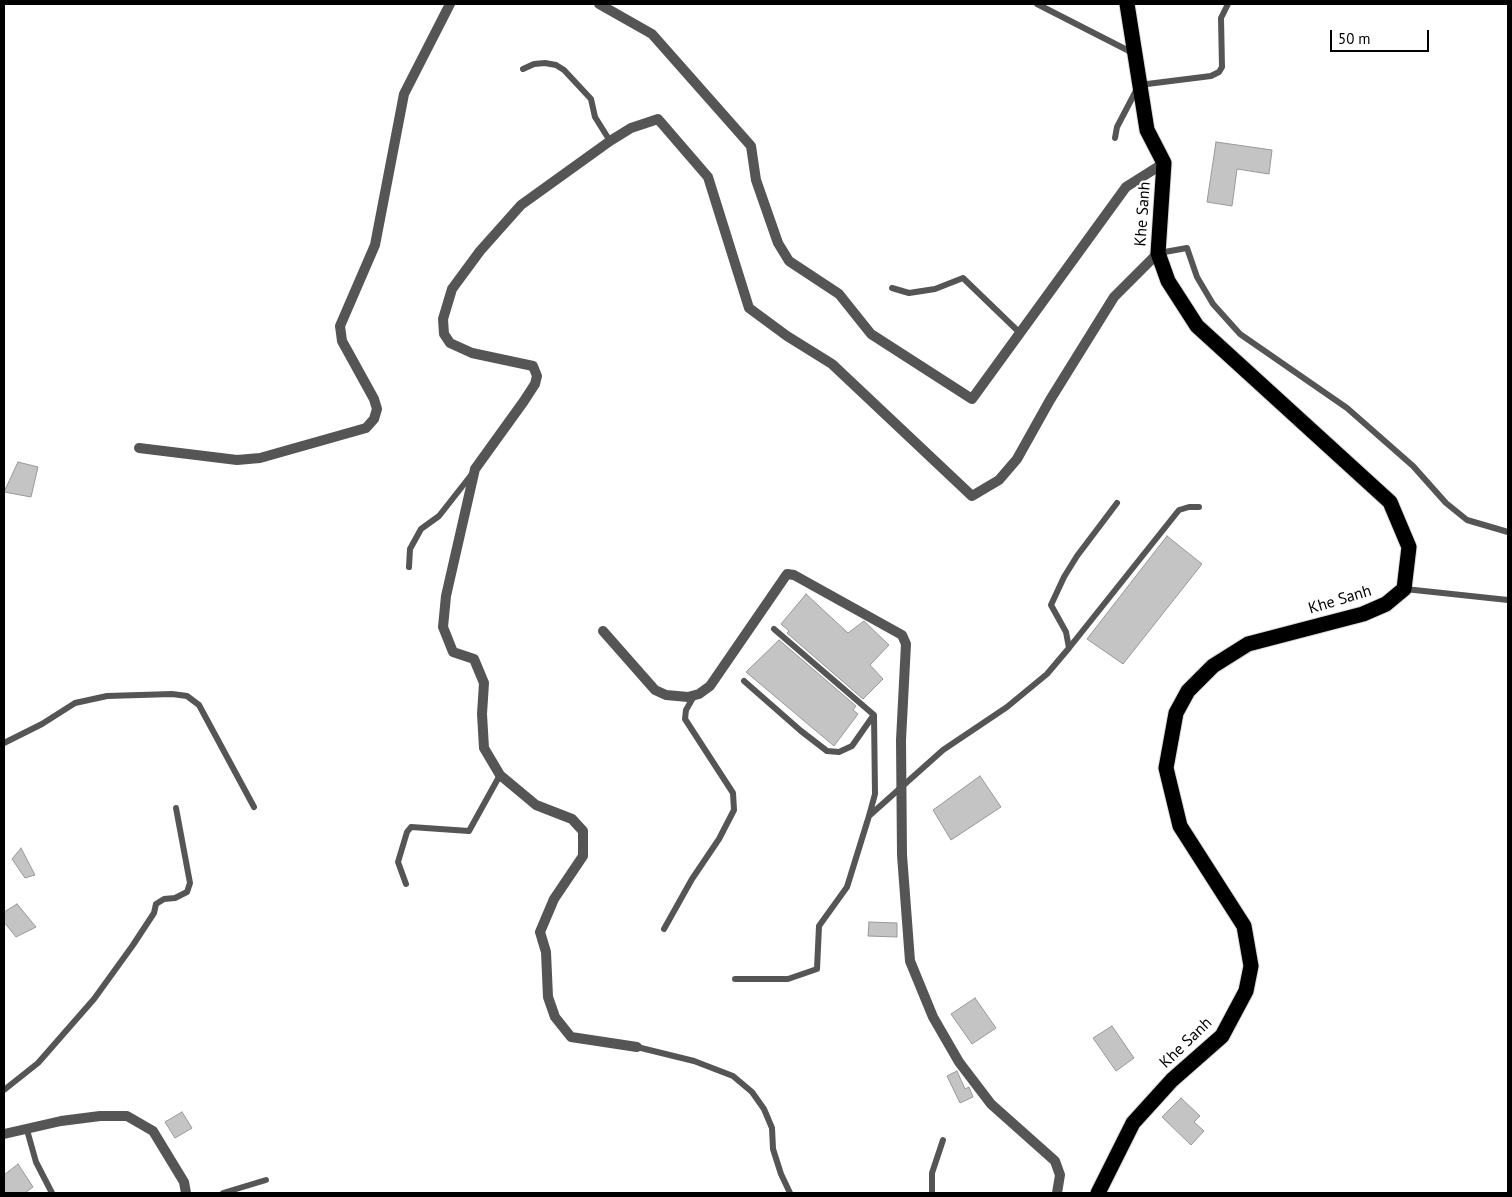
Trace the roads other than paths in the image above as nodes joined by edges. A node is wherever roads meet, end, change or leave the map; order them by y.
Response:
1 (450, 4) edge
2 (599, 4) edge
3 (1037, 4) edge
4 (1127, 4) edge
5 (1228, 4) edge
6 (1134, 54) junction
7 (523, 69) dead end
8 (1139, 85) junction
9 (1115, 138) dead end
10 (610, 141) junction
11 (1164, 164) junction
12 (1158, 253) junction
13 (892, 288) dead end
14 (1020, 333) junction
15 (139, 448) dead end
16 (476, 469) junction
17 (1117, 502) dead end
18 (1200, 507) dead end
19 (1508, 532) edge
20 (409, 567) dead end
21 (1404, 589) junction
22 (1508, 600) edge
23 (774, 629) dead end
24 (604, 631) dead end
25 (1068, 648) junction
26 (744, 681) dead end
27 (694, 696) junction
28 (874, 715) junction
29 (4, 743) edge
30 (500, 775) junction
31 (901, 789) junction
32 (254, 807) dead end
33 (176, 808) dead end
34 (869, 816) junction
35 (406, 884) dead end
36 (664, 929) dead end
37 (735, 979) dead end
38 (637, 1048) joint
39 (4, 1090) edge
40 (27, 1130) junction
41 (4, 1134) edge
42 (943, 1140) dead end
43 (266, 1180) dead end
44 (52, 1193) edge
45 (186, 1193) edge
46 (223, 1193) edge
47 (790, 1193) edge
48 (932, 1193) edge
49 (1057, 1193) edge
50 (1098, 1193) edge

1 - 15 street
2 - 14 street
3 - 6 lane
4 - 6 highway, Khe Sanh
5 - 8 lane
6 - 8 highway, Khe Sanh
7 - 10 lane
8 - 9 lane
8 - 11 highway, Khe Sanh
10 - 12 street
10 - 16 street
11 - 12 highway, Khe Sanh
11 - 14 street
12 - 19 lane
12 - 21 highway, Khe Sanh
13 - 14 lane
16 - 20 lane
16 - 30 street
17 - 25 lane
18 - 25 lane
21 - 22 lane
21 - 50 highway, Khe Sanh
23 - 28 lane
24 - 27 street
25 - 31 lane
26 - 28 lane
27 - 31 street
27 - 36 lane
28 - 34 lane
29 - 32 lane
30 - 35 lane
30 - 38 street
31 - 34 lane
31 - 49 street
33 - 39 lane
34 - 37 lane
38 - 47 lane
40 - 41 street
40 - 44 lane
40 - 45 street
42 - 48 lane
43 - 46 lane

